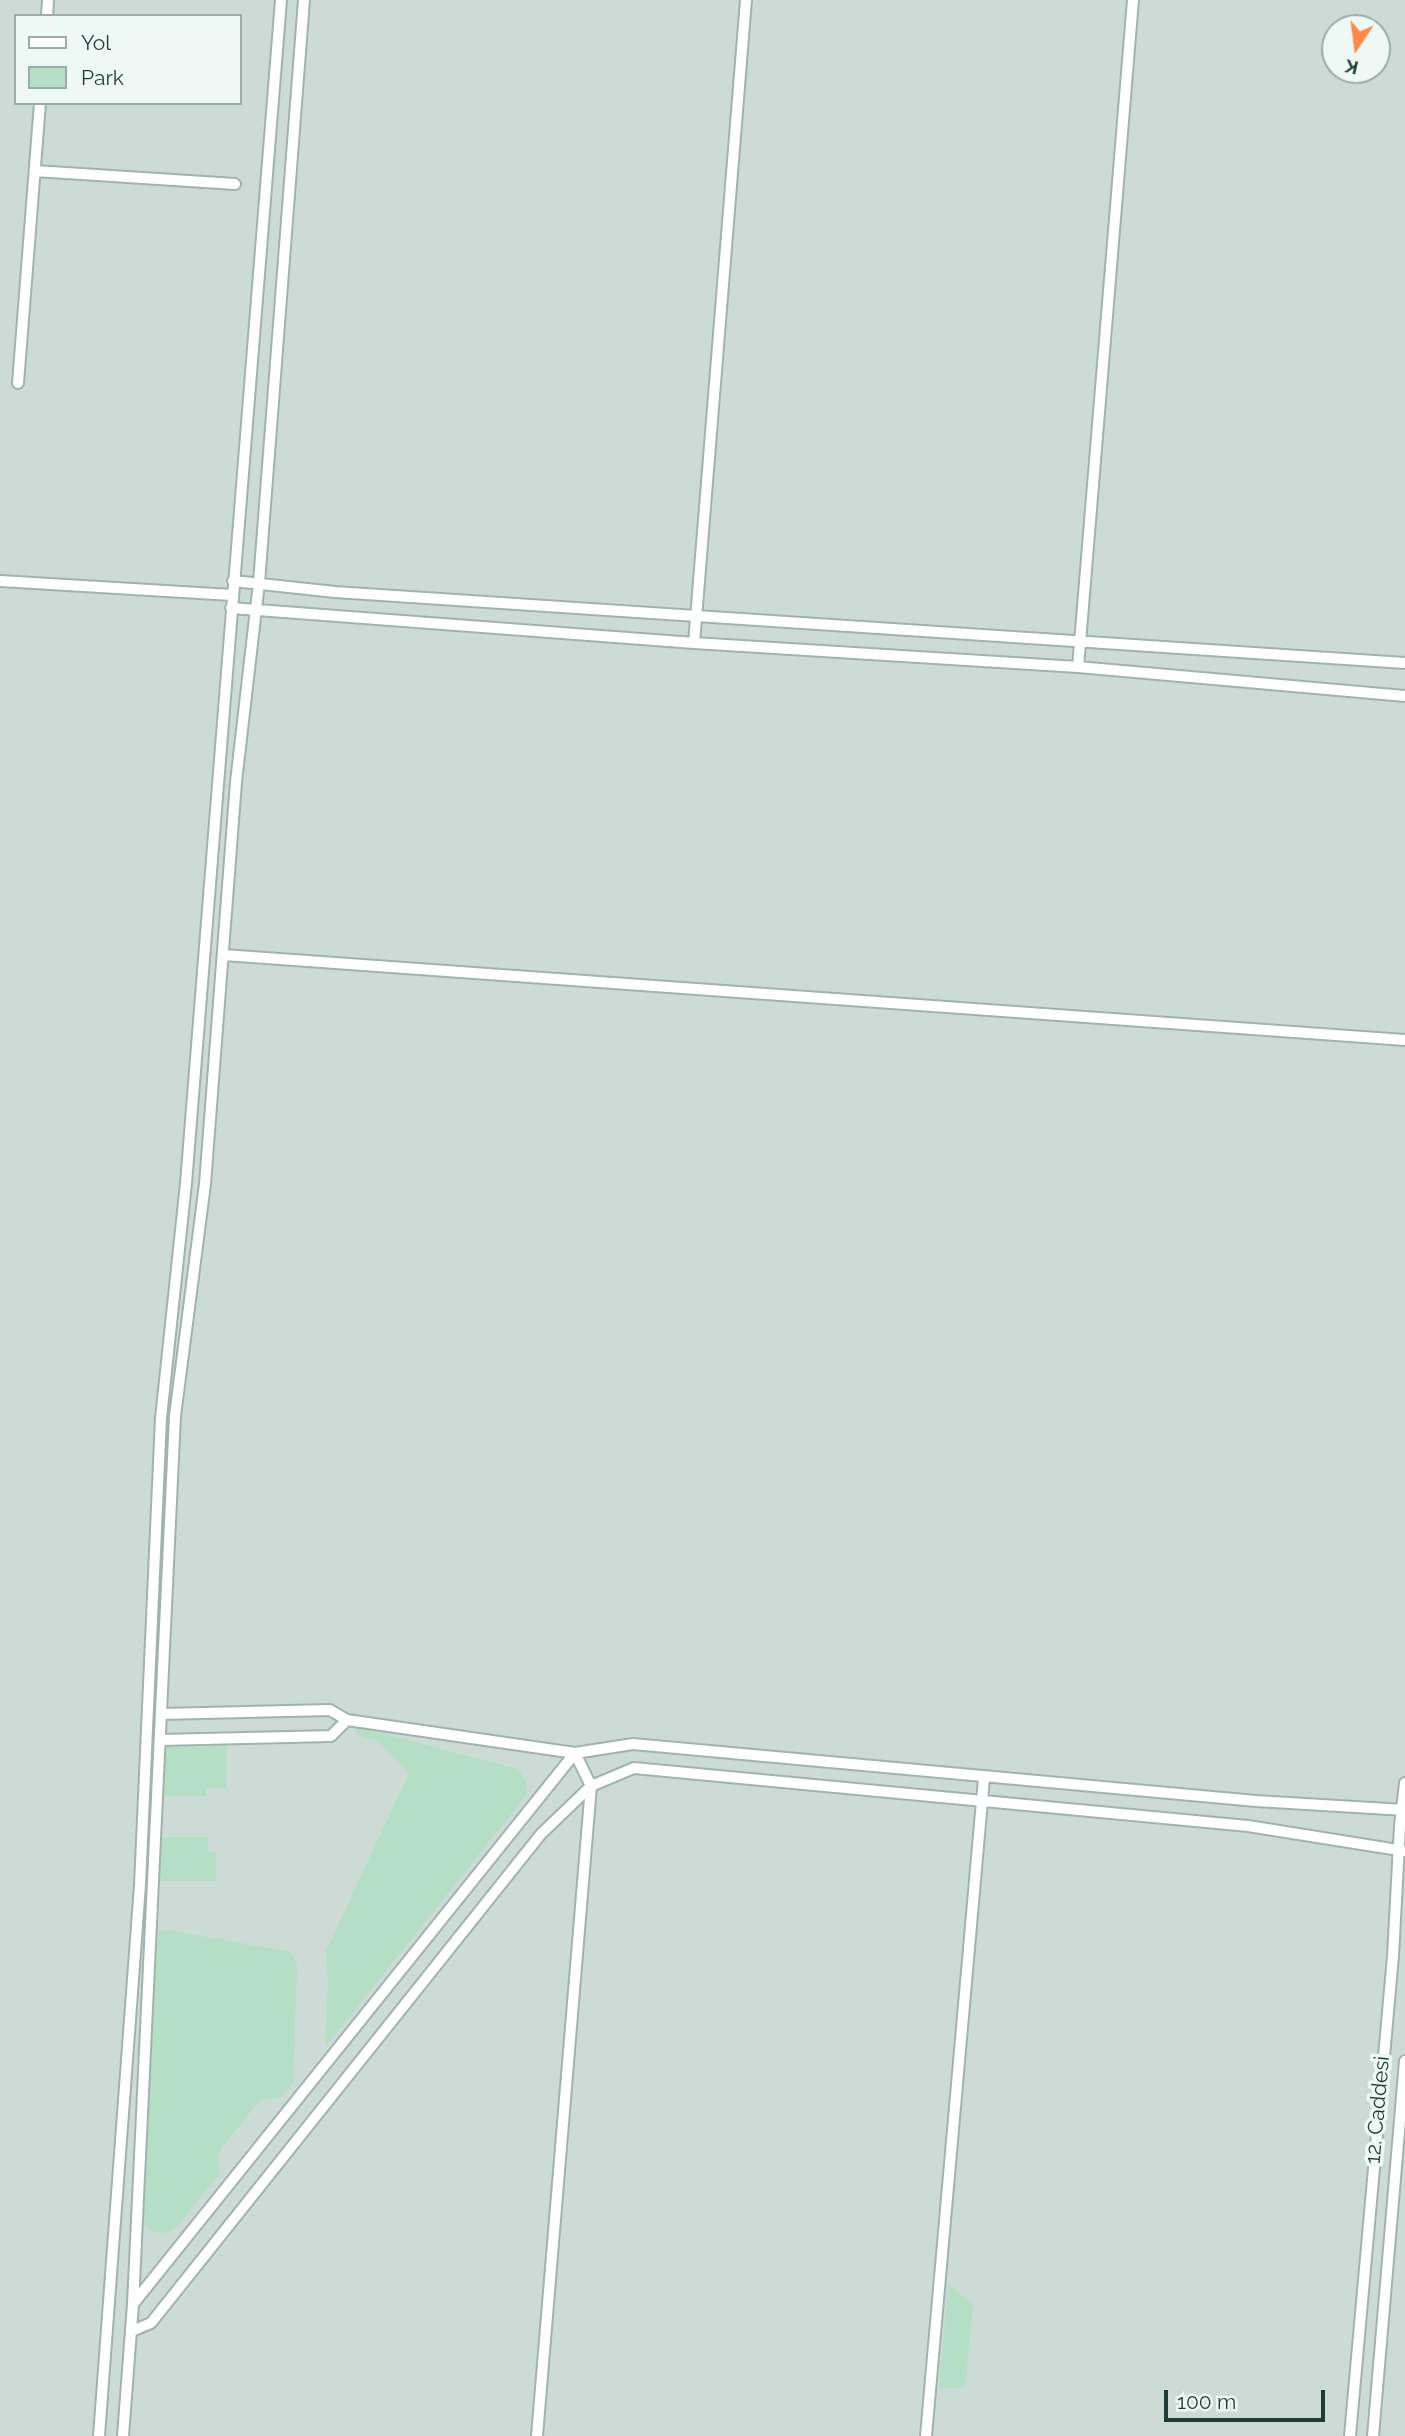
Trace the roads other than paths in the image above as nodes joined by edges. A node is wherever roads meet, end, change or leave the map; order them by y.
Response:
1 (281, 0) edge
2 (304, 0) edge
3 (746, 0) edge
4 (1133, 0) edge
5 (40, 105) edge
6 (35, 171) junction
7 (235, 184) dead end
8 (262, 262) junction
9 (284, 264) junction
10 (18, 383) dead end
11 (0, 581) edge
12 (233, 581) junction
13 (260, 583) junction
14 (232, 595) junction
15 (231, 608) junction
16 (256, 610) junction
17 (695, 617) junction
18 (694, 643) junction
19 (1081, 643) junction
20 (1405, 663) edge
21 (1079, 667) junction
22 (1405, 696) edge
23 (224, 955) junction
24 (1405, 1040) edge
25 (161, 1714) junction
26 (347, 1720) junction
27 (160, 1740) junction
28 (575, 1753) junction
29 (984, 1778) junction
30 (1405, 1783) edge
31 (591, 1786) junction
32 (983, 1800) junction
33 (1404, 1809) edge
34 (1402, 1851) edge
35 (1405, 2061) edge
36 (133, 2304) junction
37 (132, 2331) junction
38 (99, 2436) edge
39 (123, 2436) edge
40 (537, 2436) edge
41 (926, 2436) edge
42 (1350, 2436) edge
43 (1373, 2436) edge

1 - 8 street
2 - 9 street
3 - 17 street
4 - 19 street
5 - 6 street
6 - 7 street
6 - 10 street
8 - 9 street
8 - 12 street
9 - 13 street
11 - 14 street
12 - 13 street
12 - 14 street
13 - 16 street
13 - 17 street
14 - 15 street
15 - 16 street
15 - 38 street
16 - 18 street
16 - 23 street
17 - 18 street
17 - 19 street
18 - 21 street
19 - 20 street
19 - 21 street
21 - 22 street
23 - 24 street
23 - 25 street
25 - 26 street
25 - 27 street
26 - 27 street
26 - 28 street
27 - 36 street
28 - 29 street
28 - 31 street
28 - 36 street
29 - 32 street
29 - 33 street
30 - 33 street, 12. Caddesi
31 - 32 street
31 - 37 street
31 - 40 street
32 - 34 street
32 - 41 street
33 - 34 street, 12. Caddesi
34 - 42 street, 12. Caddesi
35 - 43 street, 12. Caddesi
36 - 37 street
37 - 39 street

